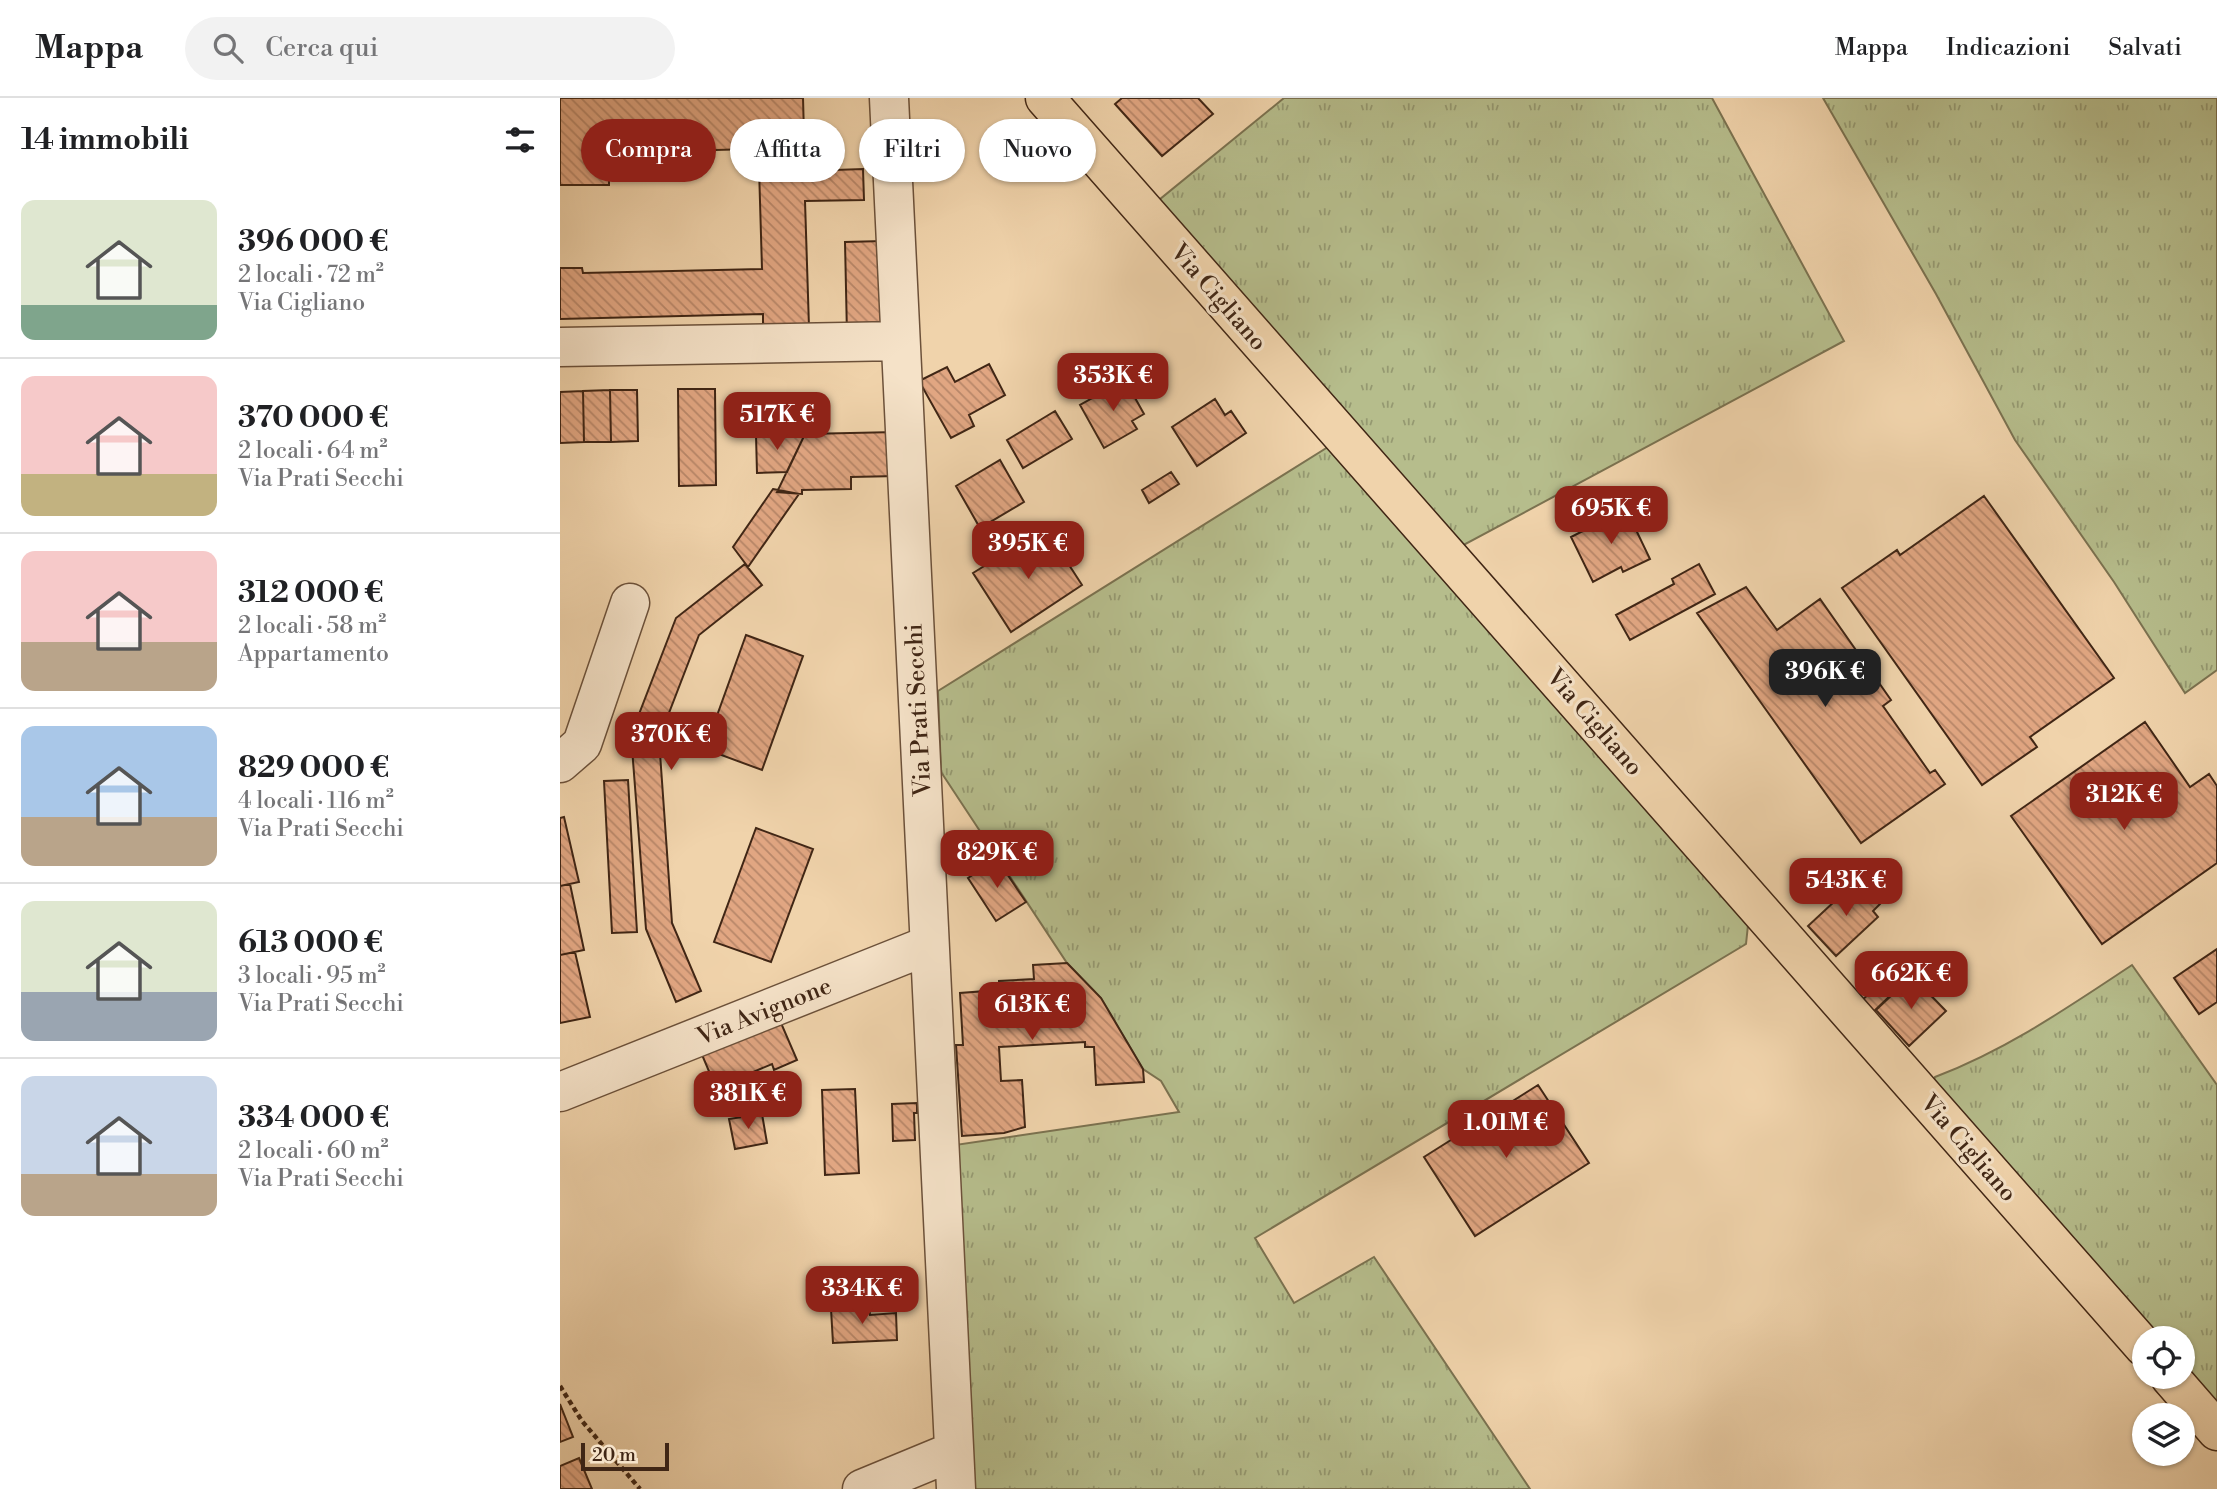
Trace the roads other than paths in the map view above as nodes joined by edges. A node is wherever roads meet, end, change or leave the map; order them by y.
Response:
1 (889, 98) edge
2 (1045, 98) edge
3 (900, 341) junction
4 (560, 347) edge
5 (630, 603) dead end
6 (560, 763) edge
7 (929, 945) junction
8 (560, 1092) edge
9 (2132, 1333) edge
10 (2180, 1389) edge
11 (2217, 1431) edge
12 (954, 1451) junction
13 (862, 1489) edge
14 (956, 1489) edge

1 - 3 street, Via Prati Secchi
2 - 9 main road, Via Cigliano
3 - 4 street
3 - 7 street, Via Prati Secchi
5 - 6 street
7 - 8 street, Via Avignone
7 - 12 street, Via Prati Secchi
10 - 11 main road
12 - 13 street
12 - 14 street, Via Prati Secchi

